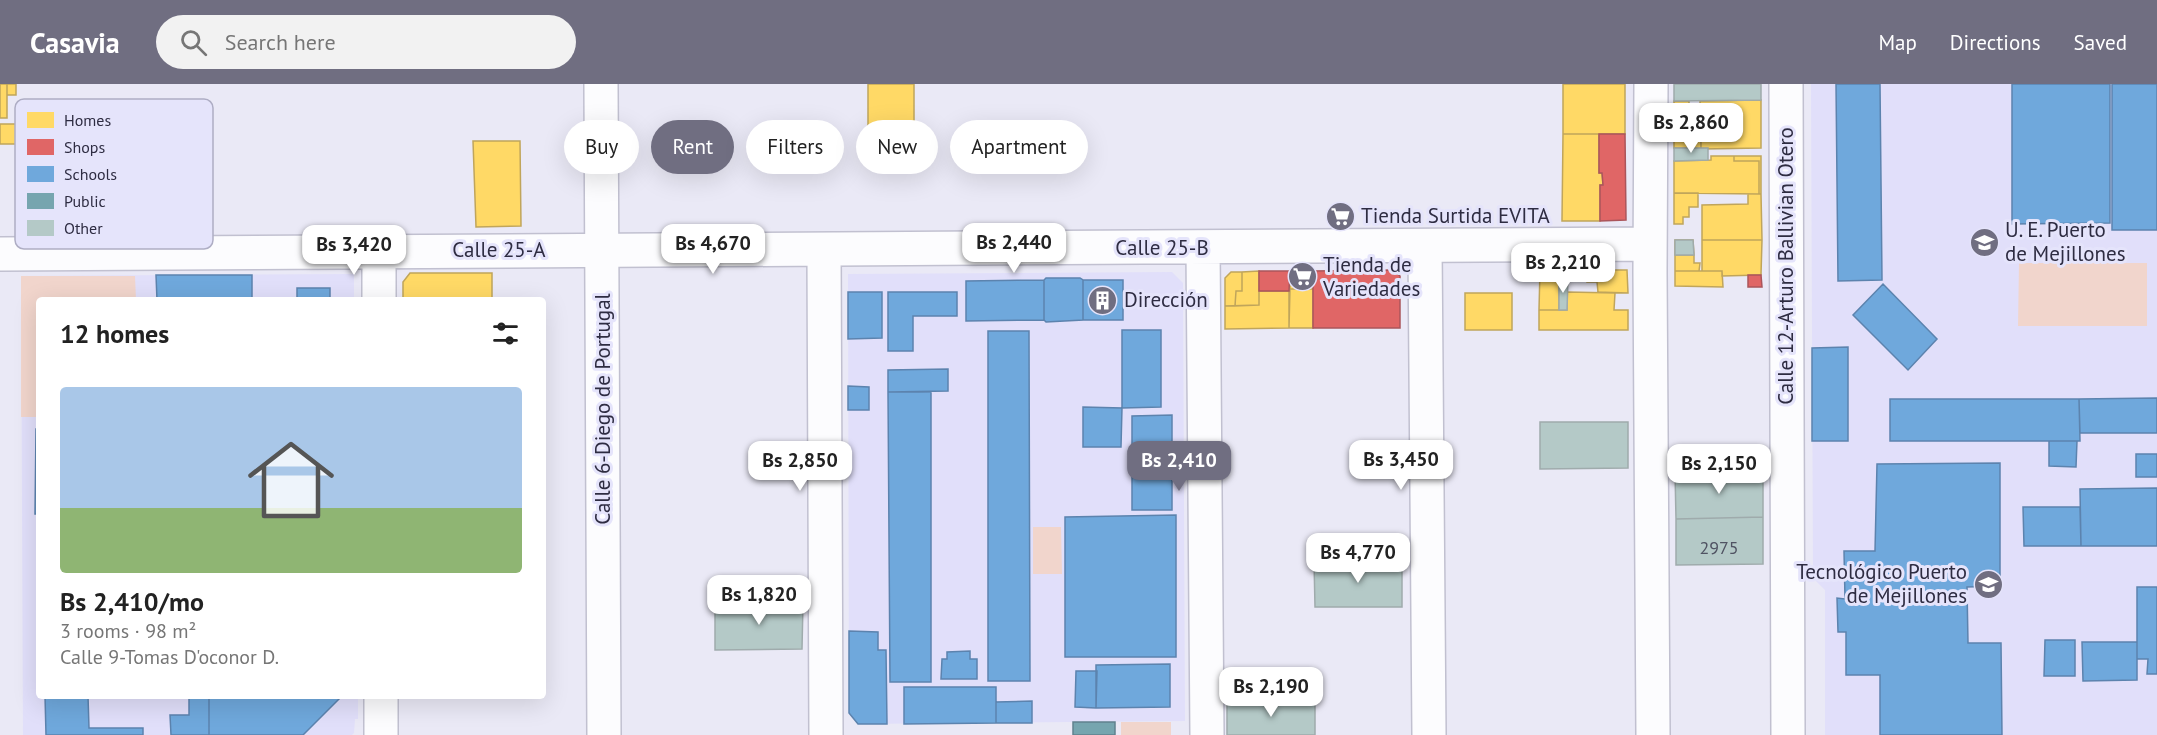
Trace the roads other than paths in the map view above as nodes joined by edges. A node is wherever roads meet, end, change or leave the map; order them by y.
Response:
1 (601, 84) edge
2 (1651, 84) edge
3 (1786, 84) edge
4 (1650, 244) junction
5 (1425, 247) junction
6 (1203, 248) junction
7 (602, 250) junction
8 (824, 250) junction
9 (379, 251) junction
10 (0, 254) edge
11 (379, 297) edge
12 (381, 699) edge
13 (381, 735) edge
14 (604, 735) edge
15 (826, 735) edge
16 (1207, 735) edge
17 (1429, 735) edge
18 (1653, 735) edge
19 (1788, 735) edge

1 - 7 street, Calle 6-Diego de Portugal
2 - 4 street
3 - 19 street, Calle 12-Arturo Ballivian Otero
4 - 5 street, Calle 25-B
4 - 18 street
5 - 6 street, Calle 25-B
5 - 17 street
6 - 8 street, Calle 25-B
6 - 16 street
7 - 8 street, Calle 25-B
7 - 9 street, Calle 25-A
7 - 14 street, Calle 6-Diego de Portugal
8 - 15 street
9 - 10 street, Calle 25-A
9 - 11 street
12 - 13 street

